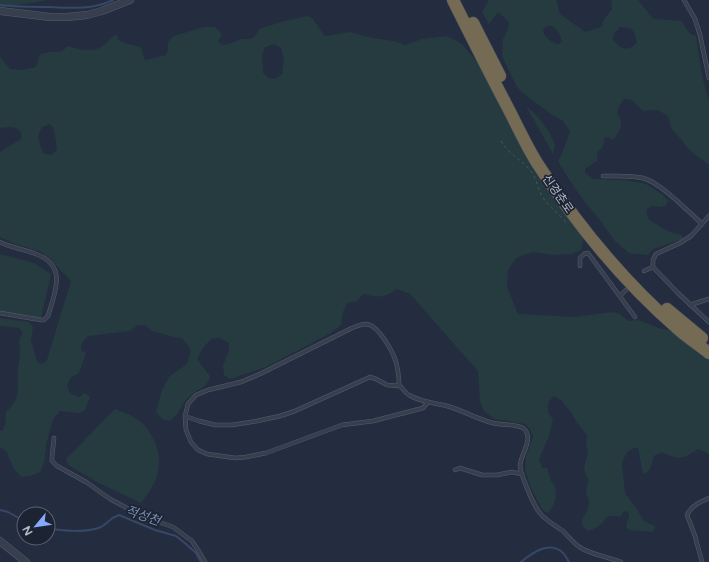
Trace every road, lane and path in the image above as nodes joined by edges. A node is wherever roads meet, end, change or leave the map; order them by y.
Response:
1 (130, 0) edge
2 (453, 0) edge
3 (462, 0) edge
4 (684, 0) edge
5 (0, 11) edge
6 (483, 51) junction
7 (709, 78) edge
8 (500, 141) dead end
9 (602, 176) dead end
10 (709, 216) edge
11 (567, 223) dead end
12 (702, 224) junction
13 (0, 242) edge
14 (580, 266) dead end
15 (653, 267) junction
16 (644, 271) dead end
17 (626, 290) dead end
18 (620, 296) junction
19 (709, 299) edge
20 (690, 305) junction
21 (0, 313) edge
22 (635, 317) dead end
23 (709, 322) edge
24 (709, 344) edge
25 (709, 353) edge
26 (400, 386) junction
27 (428, 402) junction
28 (185, 416) junction
29 (54, 438) dead end
30 (455, 470) dead end
31 (522, 474) junction
32 (709, 498) edge
33 (0, 541) edge
34 (26, 562) edge
35 (205, 562) edge
36 (621, 562) edge
37 (702, 562) edge

1 - 5 street
2 - 6 highway, 신경춘로
3 - 6 highway, 신경춘로
4 - 7 lane
6 - 24 highway, 신경춘로
6 - 25 highway, 신경춘로
8 - 11 path
9 - 12 lane
10 - 12 lane
12 - 15 lane
13 - 21 lane
14 - 18 lane
15 - 16 lane
15 - 20 lane
17 - 18 lane
18 - 22 lane
19 - 20 lane
20 - 23 lane
26 - 27 lane
26 - 28 lane
26 - 28 lane
27 - 28 lane
27 - 31 lane
29 - 35 lane
30 - 31 lane
31 - 36 lane
32 - 37 lane
33 - 34 street

